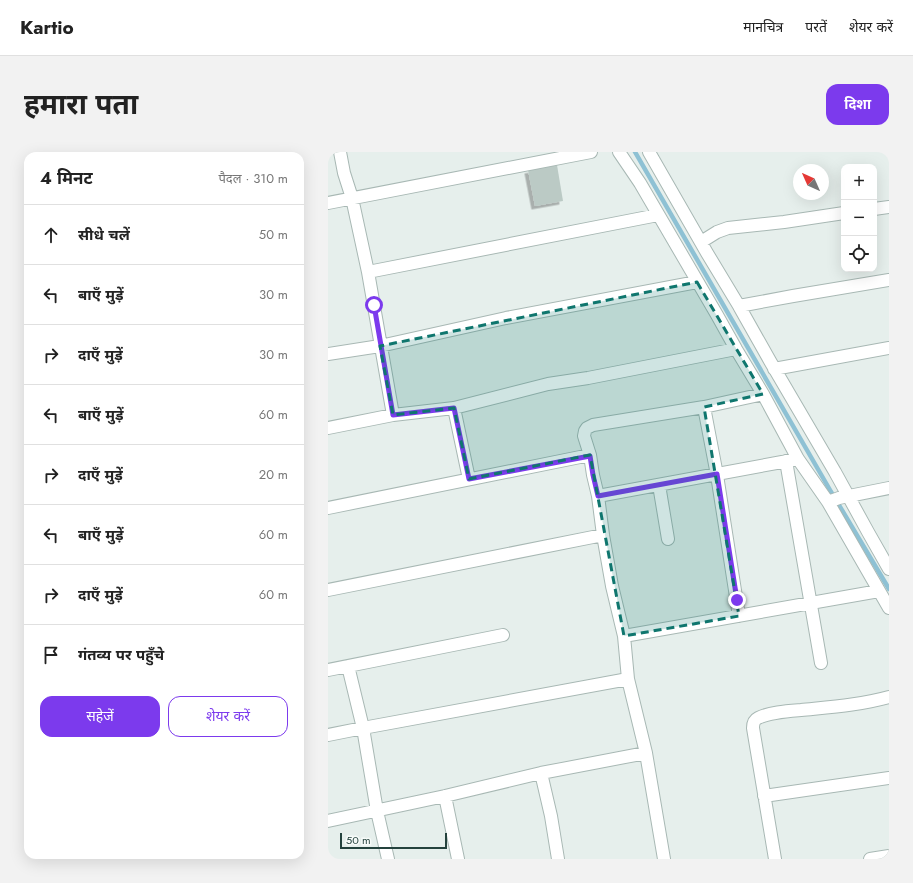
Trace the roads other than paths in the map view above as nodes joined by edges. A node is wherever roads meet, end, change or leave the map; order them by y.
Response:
1 (340, 152) edge
2 (591, 152) edge
3 (619, 152) edge
4 (649, 152) edge
5 (352, 198) junction
6 (328, 203) edge
7 (889, 207) edge
8 (877, 209) edge
9 (841, 213) edge
10 (658, 215) junction
11 (701, 242) junction
12 (368, 272) junction
13 (889, 280) edge
14 (697, 282) junction
15 (739, 306) junction
16 (380, 346) junction
17 (889, 348) edge
18 (736, 349) junction
19 (328, 354) edge
20 (774, 369) junction
21 (763, 394) junction
22 (704, 407) junction
23 (454, 408) junction
24 (393, 415) junction
25 (328, 428) edge
26 (590, 456) junction
27 (798, 459) junction
28 (786, 462) junction
29 (717, 474) junction
30 (469, 479) junction
31 (659, 485) junction
32 (889, 488) edge
33 (598, 496) junction
34 (837, 499) junction
35 (328, 508) edge
36 (603, 535) junction
37 (668, 539) dead end
38 (889, 569) edge
39 (328, 590) edge
40 (879, 591) junction
41 (811, 603) junction
42 (889, 608) edge
43 (739, 616) junction
44 (503, 635) dead end
45 (624, 636) junction
46 (821, 663) dead end
47 (348, 666) junction
48 (328, 670) edge
49 (628, 679) junction
50 (889, 697) edge
51 (363, 728) junction
52 (328, 735) edge
53 (646, 753) junction
54 (541, 773) junction
55 (889, 778) edge
56 (445, 796) junction
57 (764, 796) junction
58 (377, 811) junction
59 (328, 821) edge
60 (889, 856) edge
61 (388, 859) edge
62 (458, 859) edge
63 (558, 859) edge
64 (664, 859) edge
65 (775, 859) edge
66 (870, 859) edge

1 - 5 street
2 - 5 street
3 - 10 street
4 - 11 street
5 - 6 street
5 - 12 street
7 - 8 street
9 - 11 street
10 - 12 street
10 - 14 street
11 - 15 street
12 - 16 street
13 - 15 street
14 - 16 street
14 - 18 street
15 - 20 street
16 - 19 street
16 - 24 street
17 - 20 street
18 - 21 street
18 - 23 street
20 - 34 street
21 - 22 street
21 - 27 street
22 - 26 street
22 - 29 street
23 - 24 street
23 - 30 street
24 - 25 street
26 - 30 street
26 - 33 street
27 - 28 street
27 - 34 street
28 - 29 street
28 - 41 street
29 - 31 street
29 - 43 street
30 - 35 street
31 - 33 street
31 - 37 street
32 - 34 street
33 - 36 street
34 - 38 street
34 - 40 street
36 - 39 street
36 - 45 street
40 - 41 street
40 - 42 street
41 - 43 street
41 - 46 street
43 - 45 street
44 - 47 street
45 - 49 street
47 - 48 street
47 - 51 street
49 - 51 street
49 - 53 street
50 - 57 street
51 - 52 street
51 - 58 street
53 - 54 street
53 - 64 street
54 - 56 street
54 - 63 street
55 - 57 street
56 - 58 street
56 - 62 street
57 - 65 street
58 - 59 street
58 - 61 street
60 - 66 street

